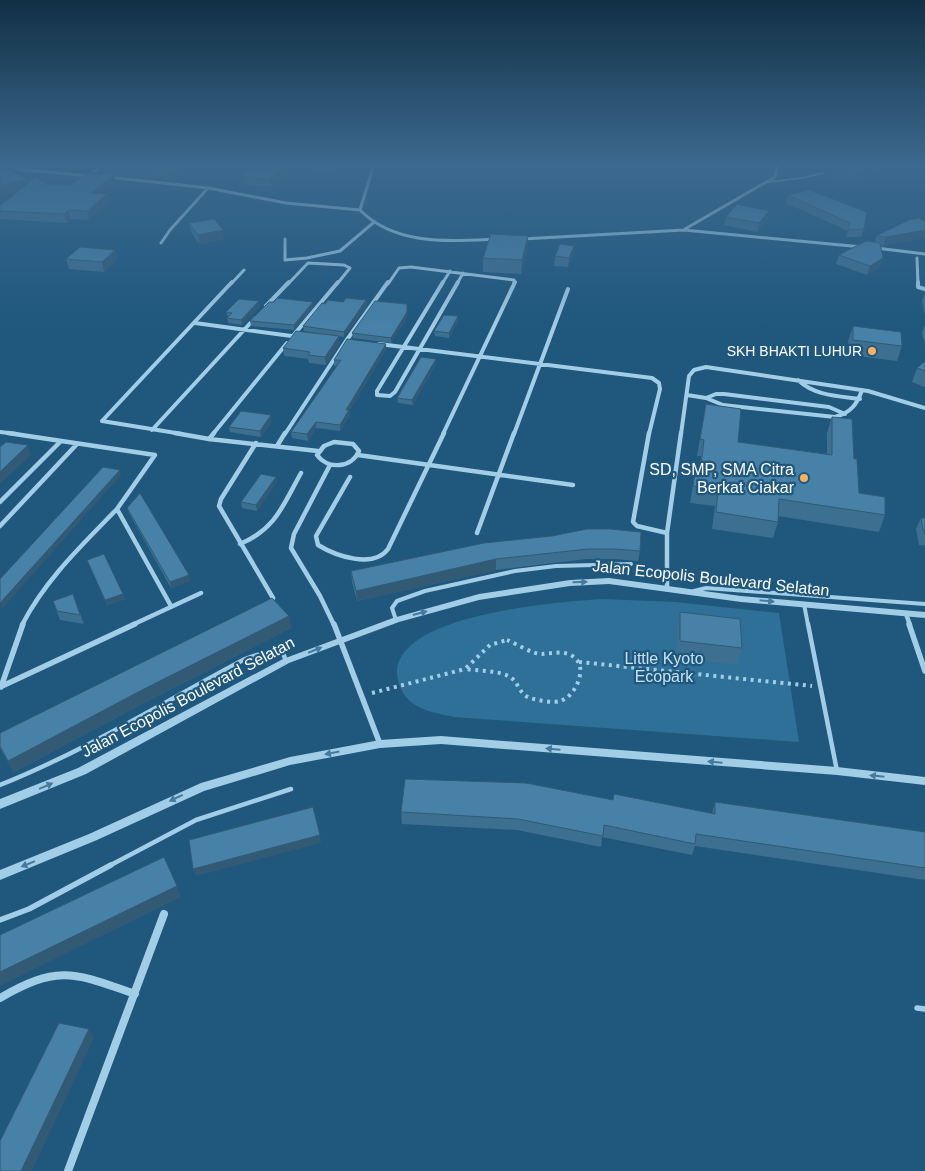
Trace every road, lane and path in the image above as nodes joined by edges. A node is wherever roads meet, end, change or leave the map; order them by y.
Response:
1 (180, 219) edge
2 (366, 219) edge
3 (704, 219) edge
4 (373, 223) junction
5 (684, 230) junction
6 (285, 239) dead end
7 (499, 239) edge
8 (514, 239) edge
9 (161, 243) dead end
10 (866, 247) edge
11 (876, 248) edge
12 (925, 254) edge
13 (917, 258) dead end
14 (244, 270) dead end
15 (450, 271) junction
16 (463, 273) junction
17 (568, 289) dead end
18 (925, 289) edge
19 (264, 308) edge
20 (257, 315) edge
21 (195, 323) junction
22 (243, 329) junction
23 (293, 336) junction
24 (302, 337) edge
25 (337, 340) edge
26 (346, 341) junction
27 (356, 342) edge
28 (375, 344) edge
29 (405, 347) junction
30 (420, 348) junction
31 (481, 356) junction
32 (541, 363) junction
33 (798, 380) junction
34 (862, 390) junction
35 (687, 395) junction
36 (706, 398) junction
37 (860, 399) junction
38 (925, 408) edge
39 (845, 414) junction
40 (152, 430) junction
41 (0, 432) edge
42 (209, 439) junction
43 (60, 442) junction
44 (256, 443) junction
45 (77, 444) junction
46 (277, 446) junction
47 (318, 450) junction
48 (358, 455) junction
49 (330, 465) junction
50 (428, 465) junction
51 (301, 474) dead end
52 (499, 475) junction
53 (350, 477) dead end
54 (573, 485) dead end
55 (0, 502) edge
56 (117, 509) junction
57 (0, 526) edge
58 (477, 533) dead end
59 (667, 533) junction
60 (240, 544) junction
61 (631, 564) dead end
62 (667, 589) junction
63 (694, 591) junction
64 (201, 593) dead end
65 (273, 598) edge
66 (902, 602) junction
67 (925, 604) edge
68 (171, 606) junction
69 (805, 607) junction
70 (925, 615) edge
71 (907, 618) junction
72 (396, 620) junction
73 (341, 639) junction
74 (286, 661) junction
75 (579, 662) junction
76 (465, 669) junction
77 (925, 671) edge
78 (0, 687) edge
79 (820, 687) junction
80 (362, 696) junction
81 (380, 744) junction
82 (837, 771) junction
83 (925, 781) edge
84 (0, 785) edge
85 (291, 789) dead end
86 (0, 804) edge
87 (0, 875) edge
88 (164, 914) dead end
89 (0, 920) edge
90 (135, 994) junction
91 (0, 998) edge
92 (917, 1008) dead end
93 (925, 1009) edge
94 (68, 1171) edge

1 - 9 street
2 - 4 street
3 - 5 street
4 - 6 street
4 - 7 street
5 - 8 street
5 - 10 street
11 - 12 street
13 - 18 street
14 - 21 street
15 - 16 street
15 - 26 street
15 - 29 street
16 - 30 street
16 - 31 street
17 - 32 street
19 - 23 street
20 - 22 street
21 - 22 street
21 - 40 street
22 - 23 street
22 - 40 street
23 - 24 street
23 - 42 street
25 - 26 street
26 - 27 street
26 - 46 street
28 - 29 street
29 - 30 street
29 - 30 street
30 - 31 street
31 - 32 street
31 - 50 street
32 - 52 street
32 - 59 street
33 - 34 street
33 - 35 street
33 - 37 street
34 - 37 street
34 - 38 street
35 - 36 street
35 - 59 street
36 - 39 street
36 - 39 street
37 - 39 street
40 - 42 street
41 - 43 street
42 - 44 street
43 - 45 street
43 - 55 street
44 - 46 street
44 - 60 street
45 - 56 street
45 - 57 street
46 - 47 street
47 - 48 street
47 - 49 street
48 - 49 street
48 - 50 street
49 - 73 street
50 - 52 street
50 - 53 street
51 - 60 street
52 - 54 street
52 - 58 street
56 - 68 street
56 - 78 street
59 - 62 street
60 - 65 street
61 - 72 lane
62 - 63 street, Jalan Ecopolis Boulevard Selatan
72 -> 62 street, Jalan Ecopolis Boulevard Selatan
63 - 66 lane
63 -> 69 street, Jalan Ecopolis Boulevard Selatan
64 - 68 street
66 - 67 lane
66 - 71 lane
68 - 78 street
69 - 71 street, Jalan Ecopolis Boulevard Selatan
69 - 79 lane
70 - 71 street, Jalan Ecopolis Boulevard Selatan
71 - 77 street
72 - 73 street, Jalan Ecopolis Boulevard Selatan
74 -> 73 street, Jalan Ecopolis Boulevard Selatan
73 - 80 street
74 - 84 lane
86 -> 74 street, Jalan Ecopolis Boulevard Selatan
75 - 76 path
75 - 76 path
75 - 79 path
76 - 80 path
79 - 82 lane
80 - 81 street
82 -> 81 street
81 -> 87 street
83 -> 82 street
85 - 89 lane
88 - 90 street
90 - 91 street
90 - 94 street
92 - 93 lane

